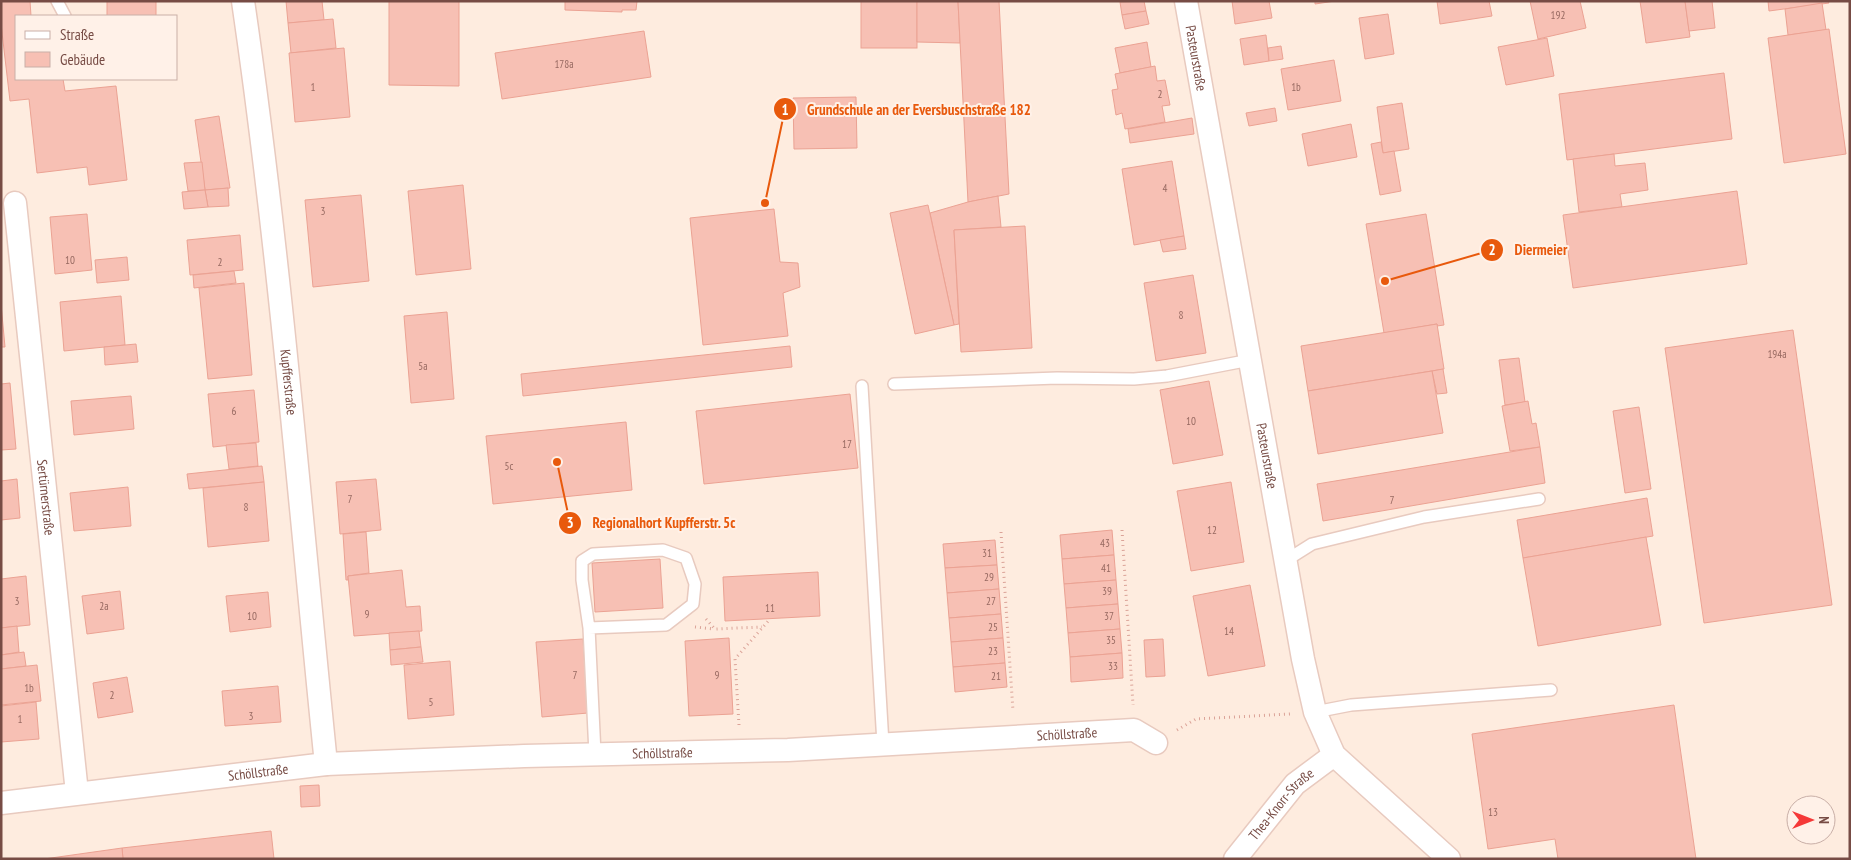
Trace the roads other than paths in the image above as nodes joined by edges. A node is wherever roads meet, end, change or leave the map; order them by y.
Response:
1 (57, 1) edge
2 (243, 1) edge
3 (1186, 1) edge
4 (65, 15) edge
5 (15, 203) dead end
6 (1250, 360) junction
7 (894, 384) dead end
8 (862, 386) dead end
9 (1539, 498) dead end
10 (1285, 561) junction
11 (589, 628) junction
12 (1551, 690) dead end
13 (1315, 712) junction
14 (1156, 743) road end
15 (883, 744) junction
16 (595, 754) junction
17 (1334, 755) junction
18 (326, 764) junction
19 (77, 793) junction
20 (1, 803) edge
21 (1234, 859) edge
22 (1449, 859) edge

1 - 4 lane
2 - 18 street, Kupfferstraße
3 - 6 street, Pasteurstraße
5 - 19 street, Sertürnerstraße
6 - 7 lane
6 - 10 street, Pasteurstraße
8 - 15 lane
9 - 10 lane
10 - 13 street, Pasteurstraße
11 - 11 lane
11 - 16 lane
12 - 13 lane
13 - 17 street, Pasteurstraße
14 - 15 street, Schöllstraße
15 - 16 street, Schöllstraße
16 - 18 street, Schöllstraße
17 - 21 street, Thea-Knorr-Straße
17 - 22 street, Pasteurstraße
18 - 19 street, Schöllstraße
19 - 20 street, Schöllstraße

